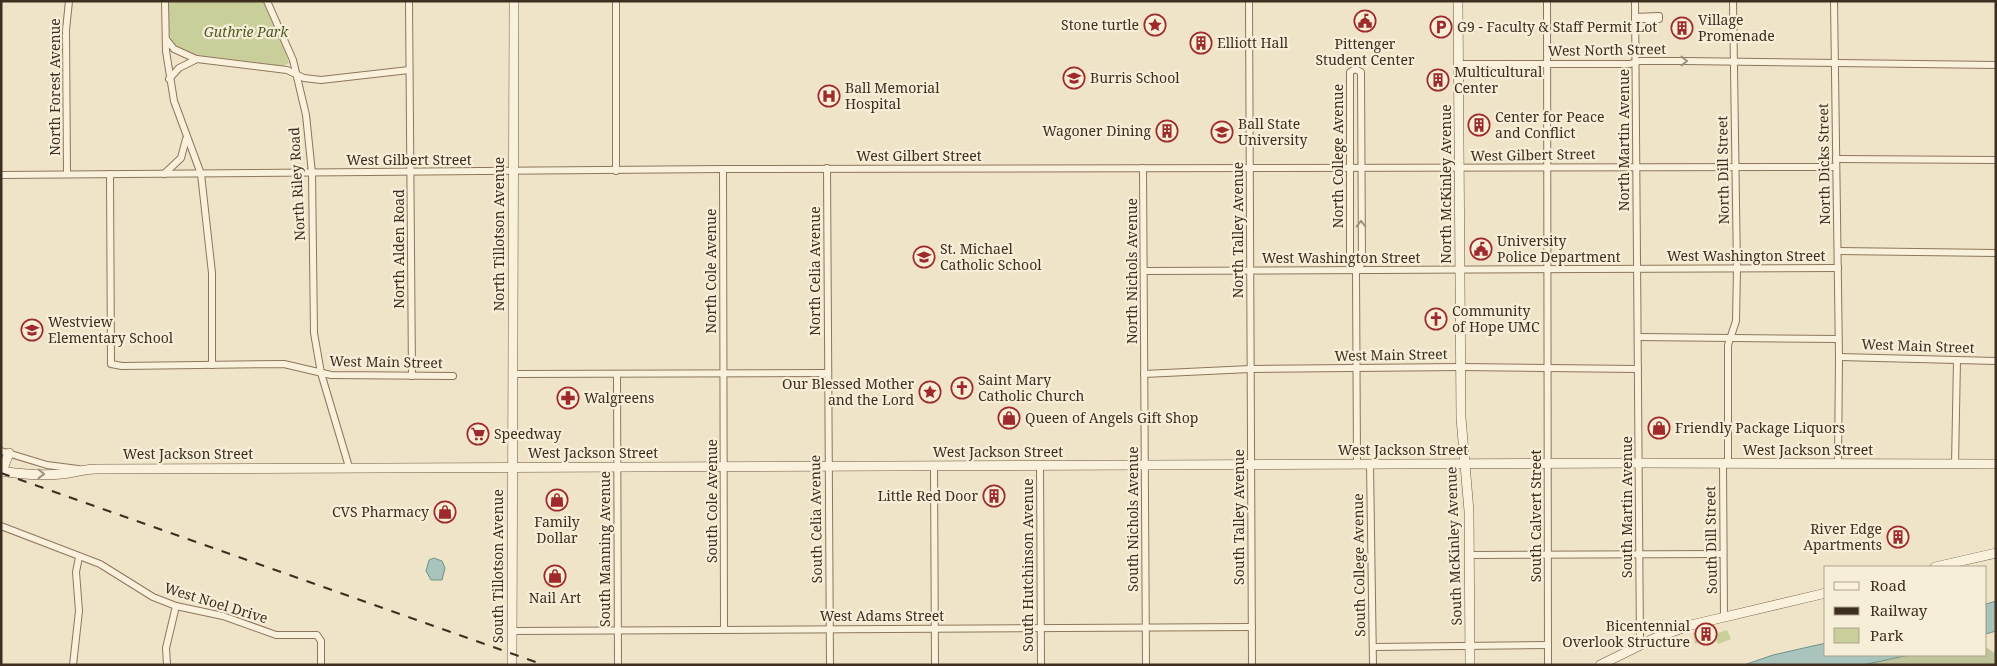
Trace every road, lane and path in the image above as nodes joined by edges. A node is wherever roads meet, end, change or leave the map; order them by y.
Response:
1 (69, 1) edge
2 (165, 1) edge
3 (267, 1) edge
4 (409, 1) edge
5 (514, 1) edge
6 (616, 1) edge
7 (1249, 1) edge
8 (1458, 1) edge
9 (1547, 1) edge
10 (1635, 1) edge
11 (1733, 1) edge
12 (1834, 1) edge
13 (165, 38) junction
14 (197, 59) junction
15 (1636, 62) junction
16 (1734, 62) junction
17 (1834, 62) junction
18 (1459, 64) junction
19 (1547, 64) junction
20 (1996, 65) edge
21 (409, 70) junction
22 (297, 74) junction
23 (170, 80) junction
24 (186, 138) junction
25 (1836, 159) junction
26 (1996, 160) edge
27 (1636, 166) junction
28 (1350, 167) junction
29 (1361, 167) junction
30 (1547, 167) junction
31 (1735, 167) junction
32 (1836, 167) junction
33 (828, 168) junction
34 (1144, 168) junction
35 (722, 169) junction
36 (1250, 169) junction
37 (1460, 169) junction
38 (616, 171) junction
39 (411, 172) junction
40 (513, 172) junction
41 (312, 173) junction
42 (67, 174) junction
43 (110, 174) junction
44 (164, 174) junction
45 (202, 174) junction
46 (1, 175) edge
47 (1838, 251) junction
48 (1996, 253) edge
49 (1838, 268) junction
50 (1547, 269) junction
51 (1638, 269) junction
52 (1737, 269) junction
53 (1461, 270) junction
54 (1144, 271) junction
55 (1250, 271) junction
56 (1356, 271) junction
57 (1638, 337) junction
58 (1730, 338) junction
59 (1838, 339) junction
60 (1838, 357) junction
61 (1957, 360) junction
62 (1996, 361) edge
63 (212, 365) junction
64 (1461, 367) junction
65 (1548, 367) junction
66 (1356, 368) junction
67 (1638, 368) junction
68 (1250, 369) junction
69 (321, 373) junction
70 (724, 373) junction
71 (828, 373) junction
72 (512, 374) junction
73 (617, 374) junction
74 (1144, 374) junction
75 (412, 376) junction
76 (453, 376) dead end
77 (5, 452) edge
78 (1548, 463) junction
79 (1639, 463) junction
80 (1357, 464) junction
81 (1370, 464) junction
82 (1465, 464) junction
83 (1726, 464) junction
84 (1838, 464) junction
85 (1996, 464) edge
86 (1145, 465) junction
87 (1251, 465) junction
88 (1954, 465) junction
89 (512, 466) junction
90 (1040, 466) junction
91 (349, 467) junction
92 (617, 467) junction
93 (723, 467) junction
94 (828, 467) junction
95 (934, 467) junction
96 (78, 469) junction
97 (2, 471) edge
98 (1, 526) edge
99 (1996, 553) edge
100 (1723, 554) junction
101 (1469, 555) junction
102 (1548, 555) junction
103 (1639, 555) junction
104 (78, 557) junction
105 (1939, 566) edge
106 (1824, 593) edge
107 (176, 606) junction
108 (1724, 617) junction
109 (1252, 627) junction
110 (1040, 628) junction
111 (1146, 628) junction
112 (724, 629) junction
113 (829, 629) junction
114 (935, 629) junction
115 (512, 630) junction
116 (618, 630) junction
117 (1640, 645) junction
118 (1470, 646) junction
119 (1548, 646) junction
120 (1373, 647) junction
121 (72, 665) edge
122 (167, 665) edge
123 (321, 665) edge
124 (512, 665) edge
125 (618, 665) edge
126 (830, 665) edge
127 (935, 665) edge
128 (1040, 665) edge
129 (1146, 665) edge
130 (1252, 665) edge
131 (1373, 665) edge
132 (1470, 665) edge
133 (1548, 665) edge
134 (1600, 665) edge

1 - 42 street, North Forest Avenue
2 - 13 street
3 - 22 street, North Riley Road
4 - 21 street, North Alden Road
5 - 40 main road, North Tillotson Avenue
6 - 38 street
7 - 36 street, North Talley Avenue
8 - 18 main road, North McKinley Avenue
9 - 19 street, South Calvert Street
10 - 15 street, North Martin Avenue
11 - 16 street, North Dill Street
12 - 17 street, North Dicks Street
13 - 14 street
13 - 23 street
14 - 22 street
14 - 23 street
15 -> 16 street, West North Street
15 - 19 street, West North Street
15 - 27 street, North Martin Avenue
16 - 17 street, West North Street
16 - 31 street, North Dill Street
17 - 20 street, West North Street
17 - 25 street, North Dicks Street
18 - 19 street, West North Street
18 - 37 main road, North McKinley Avenue
19 - 30 street, South Calvert Street
21 - 22 street
21 - 39 street, North Alden Road
22 - 41 street, North Riley Road
23 - 24 street
24 - 44 street
24 - 45 street
25 - 26 street
25 - 32 street, North Dicks Street
27 - 30 street, West Gilbert Street
27 - 31 street, West Gilbert Street
27 - 51 street, North Martin Avenue
28 - 29 street, West Gilbert Street
28 - 29 street, North College Avenue
28 - 36 street, West Gilbert Street
28 - 56 street, North College Avenue
29 - 37 street, West Gilbert Street
56 -> 29 street, North College Avenue
30 - 37 street, West Gilbert Street
30 - 50 street, South Calvert Street
31 - 32 street, West Gilbert Street
31 - 52 street, North Dill Street
32 - 47 street, North Dicks Street
33 - 34 street, West Gilbert Street
33 - 35 street, West Gilbert Street
33 - 71 street, North Celia Avenue
34 - 36 street, West Gilbert Street
34 - 54 street, North Nichols Avenue
35 - 38 street, West Gilbert Street
35 - 70 street, North Cole Avenue
36 - 55 street, North Talley Avenue
37 - 53 main road, North McKinley Avenue
38 - 40 street, West Gilbert Street
39 - 40 street, West Gilbert Street
39 - 41 street, West Gilbert Street
39 - 75 street, North Alden Road
40 - 72 main road, North Tillotson Avenue
41 - 45 street, West Gilbert Street
41 - 69 street, North Riley Road
42 - 43 street, West Gilbert Street
42 - 46 street, West Gilbert Street
43 - 44 street, West Gilbert Street
43 - 63 street, West Main Street
44 - 45 street, West Gilbert Street
45 - 63 street
47 - 48 street, West Washington Street
47 - 49 street, North Dicks Street
49 - 52 street, West Washington Street
49 - 59 street, North Dicks Street
50 - 51 street, West Washington Street
50 - 53 street, West Washington Street
50 - 65 street, South Calvert Street
51 - 52 street, West Washington Street
51 - 57 street, North Martin Avenue
52 - 58 street, North Dill Street
53 - 56 street, West Washington Street
53 - 64 main road, North McKinley Avenue
54 - 55 street, West Washington Street
54 - 74 street, North Nichols Avenue
55 - 56 street, West Washington Street
55 - 68 street, North Talley Avenue
56 - 66 street, North College Avenue
57 - 58 street
57 - 67 street, North Martin Avenue
58 - 59 street
58 - 83 street, South Dill Street
59 - 60 street, North Dicks Street
60 - 61 street, West Main Street
60 - 84 street, North Dicks Street
61 - 62 street, West Main Street
61 - 88 street
63 - 69 street, West Main Street
64 - 65 street, West Main Street
64 - 66 street, West Main Street
64 - 82 main road, South McKinley Avenue
65 - 67 street, West Main Street
65 - 78 street, South Calvert Street
66 - 68 street, West Main Street
66 - 80 street
67 - 79 street, South Martin Avenue
68 - 74 street, West Main Street
68 - 87 street, South Talley Avenue
69 - 75 street, West Main Street
69 - 91 street, North Riley Road
70 - 71 street
70 - 73 street
70 - 93 street, South Cole Avenue
71 - 94 street, South Celia Avenue
72 - 73 street
72 - 89 main road, North Tillotson Avenue
73 - 92 street, South Manning Avenue
74 - 86 street, South Nichols Avenue
75 - 76 street, West Main Street
77 - 96 street
77 - 97 main road
78 - 79 main road, West Jackson Street
78 - 82 main road, West Jackson Street
78 - 102 street, South Calvert Street
79 - 83 main road, West Jackson Street
79 - 103 street, South Martin Avenue
80 - 81 main road, West Jackson Street
80 - 87 main road, West Jackson Street
81 - 82 main road, West Jackson Street
81 - 120 street, South College Avenue
82 - 101 main road, South McKinley Avenue
83 - 84 main road, West Jackson Street
83 - 100 street, South Dill Street
84 - 88 main road, West Jackson Street
85 - 88 main road, West Jackson Street
86 - 87 main road, West Jackson Street
86 - 90 main road, West Jackson Street
86 - 111 street, South Nichols Avenue
87 - 109 street, South Talley Avenue
89 - 91 main road, West Jackson Street
89 - 92 main road, West Jackson Street
89 - 115 main road, South Tillotson Avenue
90 - 95 main road, West Jackson Street
90 - 110 street, South Hutchinson Avenue
91 - 96 main road, West Jackson Street
92 - 93 main road, West Jackson Street
92 - 116 street, South Manning Avenue
93 - 94 main road, West Jackson Street
93 - 112 street, South Cole Avenue
94 - 95 main road, West Jackson Street
94 - 113 street, South Celia Avenue
95 - 114 street
97 -> 96 main road, West Jackson Street
98 - 104 street, West Noel Drive
99 - 105 main road
100 - 103 street
100 - 108 street, South Dill Street
101 - 102 street
101 - 118 main road, South McKinley Avenue
102 - 103 street
102 - 119 street, South Calvert Street
103 - 117 street, South Martin Avenue
104 - 107 street, West Noel Drive
104 - 121 street
106 - 108 main road
107 - 122 street
107 - 123 street, West Noel Drive
108 - 117 main road
109 - 111 street, West Adams Street
109 - 130 street, South Talley Avenue
110 - 111 street, West Adams Street
110 - 114 street, West Adams Street
110 - 128 street, South Hutchinson Avenue
111 - 129 street, South Nichols Avenue
112 - 113 street, West Adams Street
112 - 116 street, West Adams Street
113 - 114 street, West Adams Street
113 - 126 street, South Celia Avenue
114 - 127 street
115 - 116 street, West Adams Street
115 - 124 main road, South Tillotson Avenue
116 - 125 street, South Manning Avenue
117 - 134 main road
118 - 119 street
118 - 120 street
118 - 132 main road, South McKinley Avenue
119 - 133 street, South Calvert Street
120 - 131 street, South College Avenue

